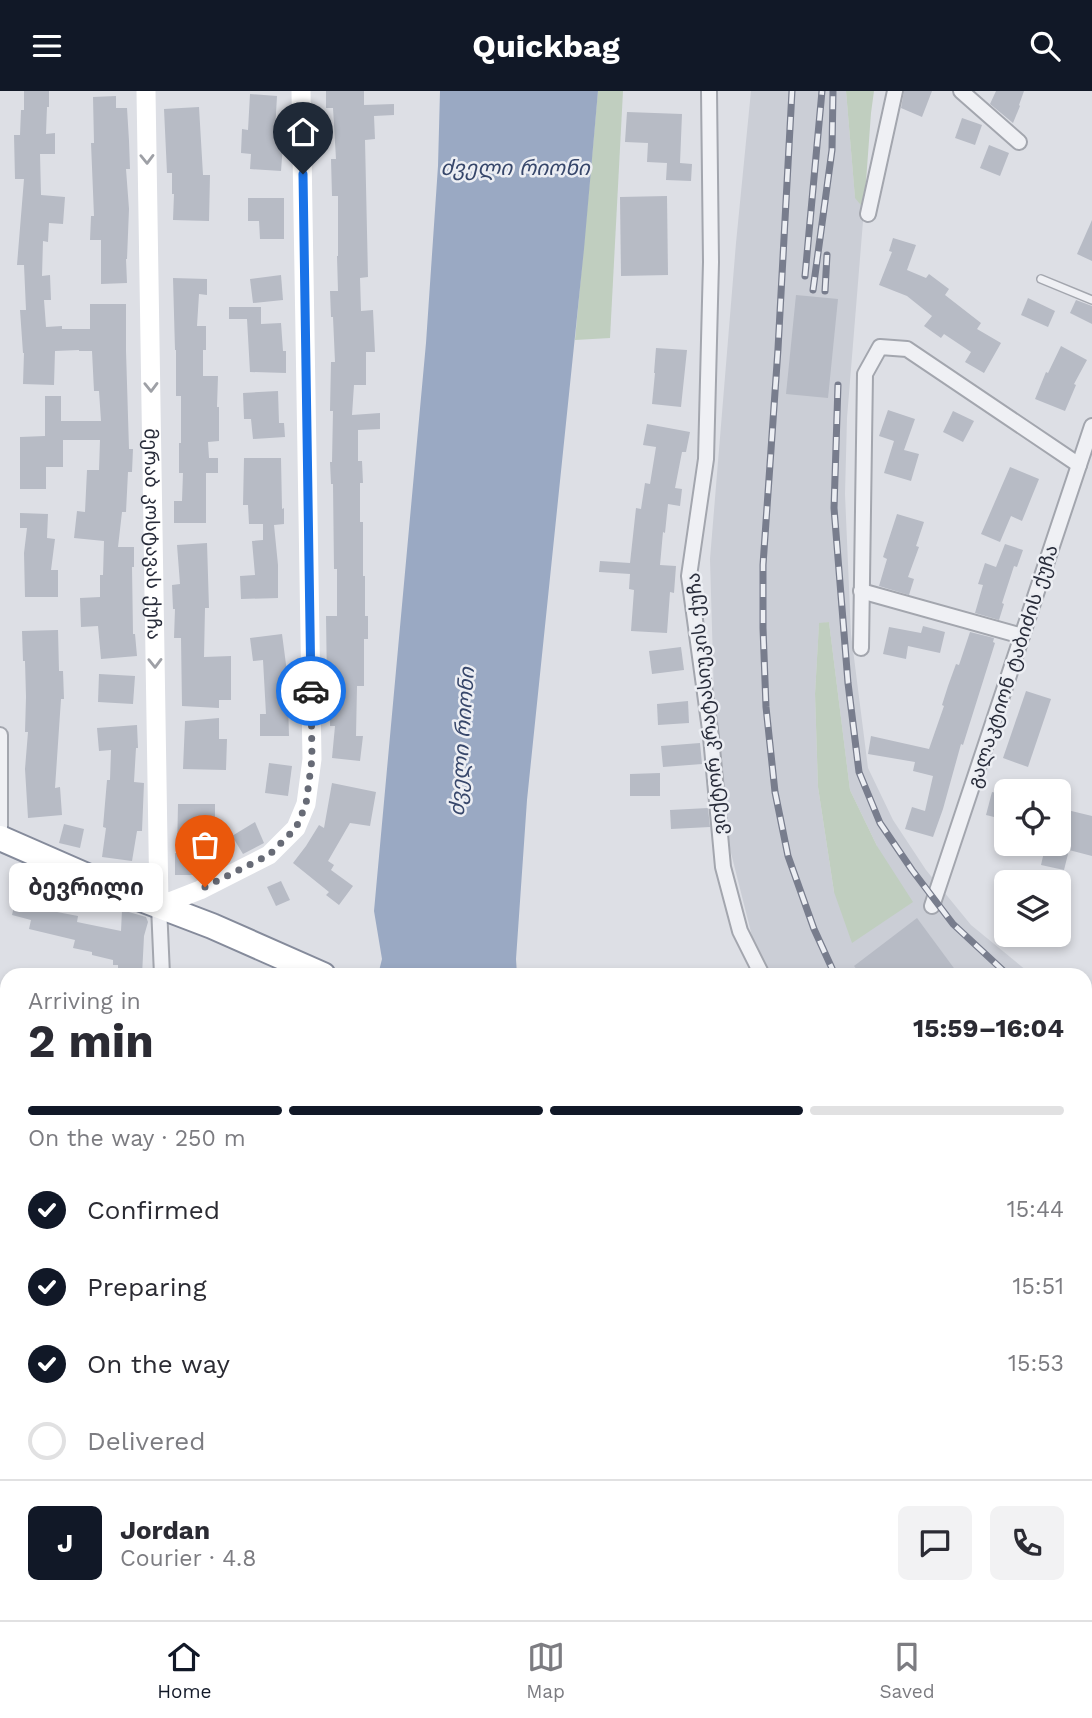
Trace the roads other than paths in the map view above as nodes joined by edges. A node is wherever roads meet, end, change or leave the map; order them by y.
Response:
1 (146, 91) edge
2 (301, 91) edge
3 (709, 91) edge
4 (895, 91) edge
5 (961, 91) edge
6 (1019, 142) dead end
7 (868, 214) dead end
8 (1041, 279) dead end
9 (1092, 300) edge
10 (1092, 426) edge
11 (1079, 465) junction
12 (861, 591) junction
13 (1022, 636) junction
14 (861, 648) dead end
15 (0, 735) edge
16 (0, 839) edge
17 (205, 887) junction
18 (932, 905) dead end
19 (159, 906) junction
20 (212, 926) junction
21 (162, 968) edge
22 (309, 968) edge
23 (758, 968) edge

1 -> 19 street, მერაბ კოსტავას ქუჩა
2 - 17 street
3 - 23 street, ვიქტორ კრატასიუკის ქუჩა
4 - 7 street
5 - 6 street
8 - 9 lane
10 - 11 street, გალაკტიონ ტაბიძის ქუჩა
11 - 12 street
11 - 13 street, გალაკტიონ ტაბიძის ქუჩა
12 - 13 street
12 - 14 street
13 - 18 street, გალაკტიონ ტაბიძის ქუჩა
15 - 16 street
16 - 19 highway
17 - 19 street
17 - 20 street
19 - 20 highway
19 - 21 street, მერაბ კოსტავას ქუჩა
20 - 22 highway

